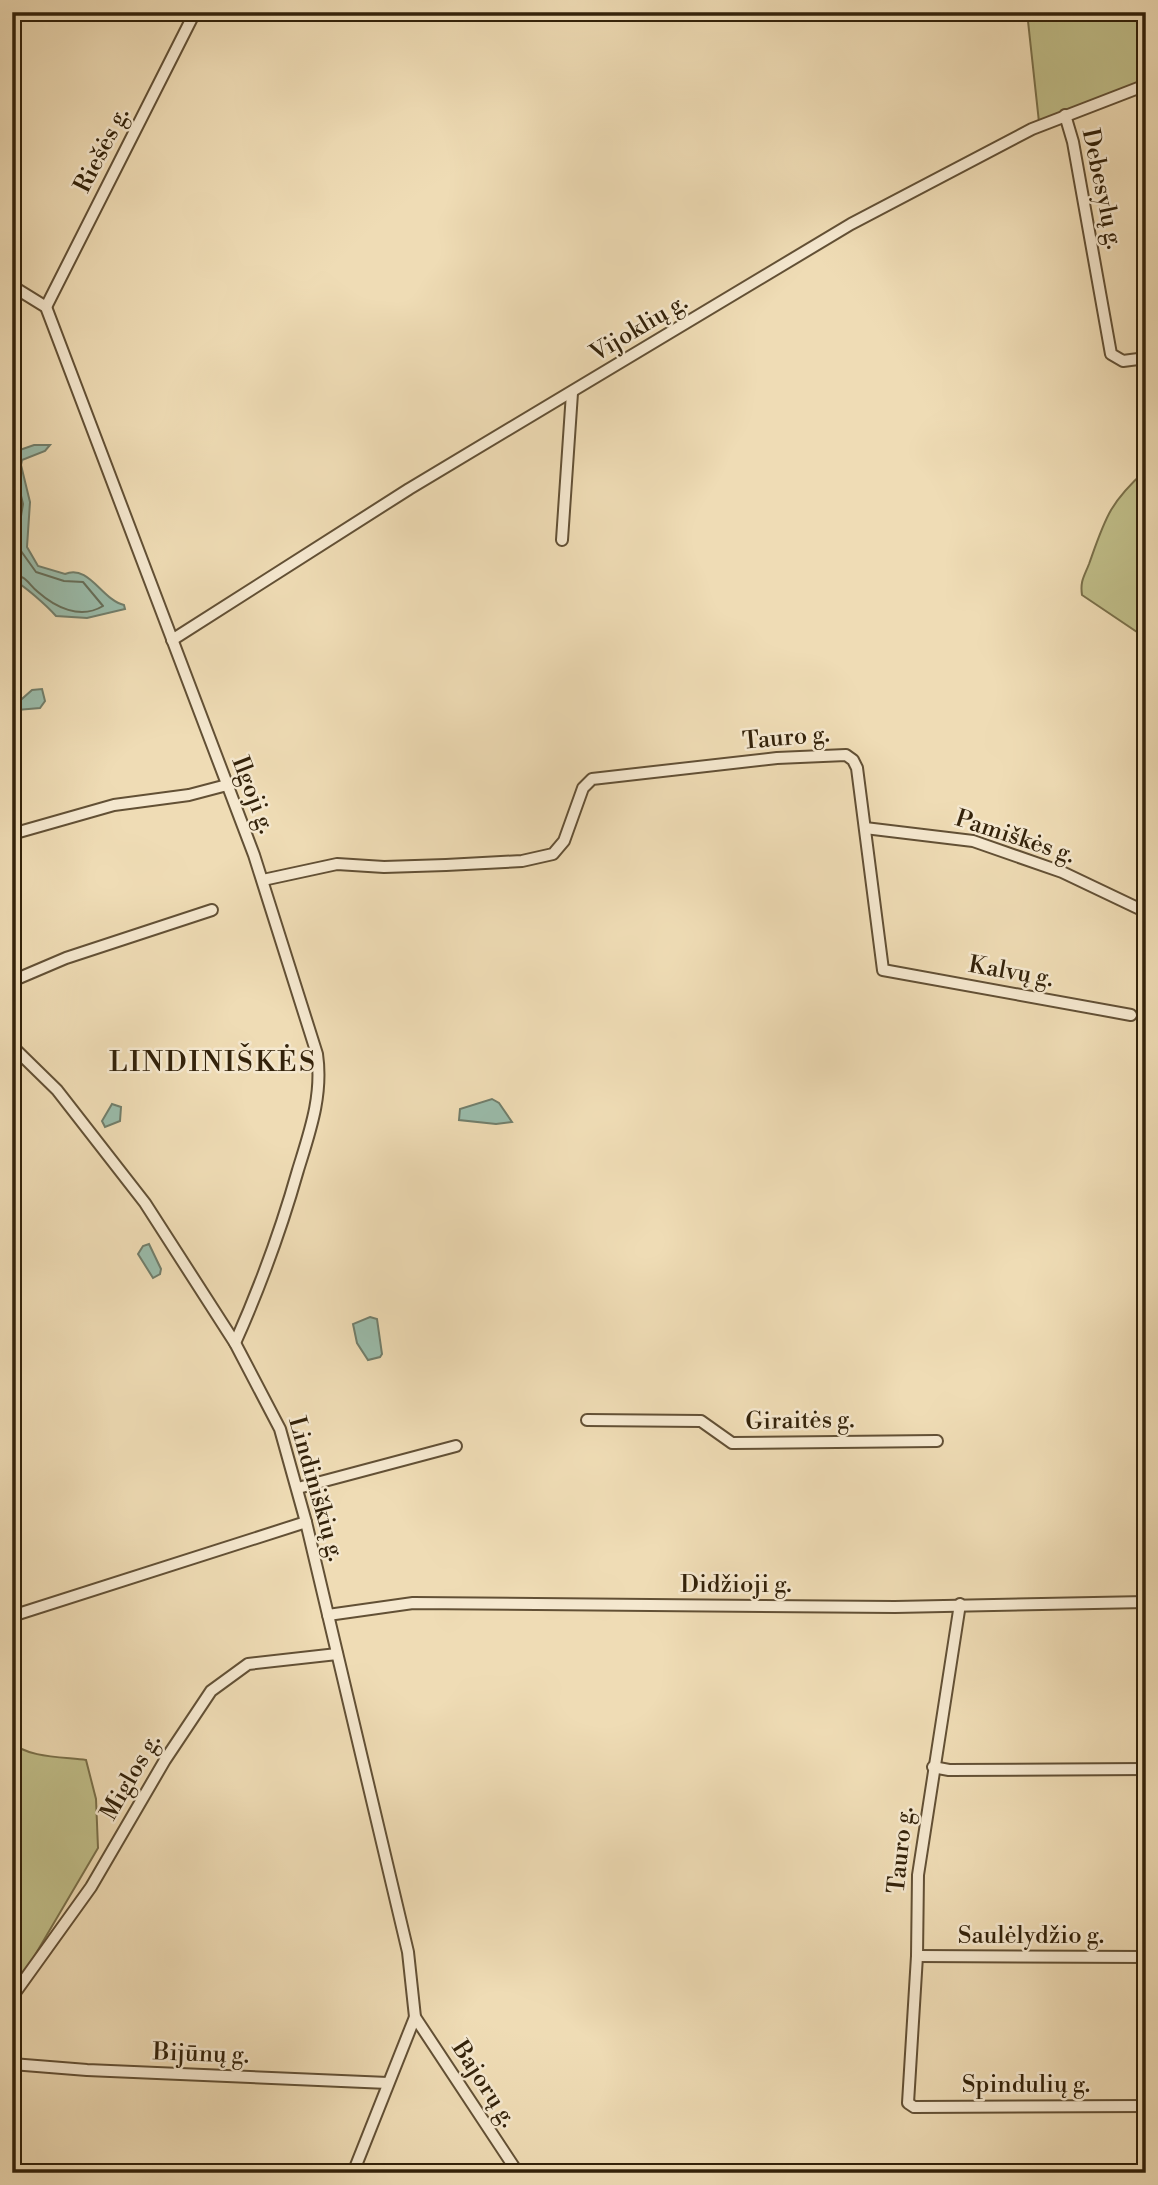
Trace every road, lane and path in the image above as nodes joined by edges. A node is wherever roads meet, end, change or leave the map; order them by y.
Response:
1 (195, 12) edge
2 (1146, 85) edge
3 (1065, 116) junction
4 (12, 286) edge
5 (46, 307) junction
6 (1146, 358) edge
7 (572, 393) junction
8 (562, 540) dead end
9 (172, 640) junction
10 (227, 785) junction
11 (865, 828) junction
12 (12, 834) edge
13 (262, 880) junction
14 (212, 910) dead end
15 (1146, 912) edge
16 (883, 970) joint
17 (12, 981) edge
18 (1131, 1015) dead end
19 (12, 1046) edge
20 (235, 1343) junction
21 (587, 1420) dead end
22 (937, 1441) dead end
23 (456, 1446) dead end
24 (298, 1488) junction
25 (306, 1522) junction
26 (1146, 1602) edge
27 (960, 1605) junction
28 (328, 1615) junction
29 (12, 1616) edge
30 (337, 1654) junction
31 (933, 1767) junction
32 (1146, 1769) edge
33 (917, 1956) junction
34 (1146, 1957) edge
35 (12, 1997) edge
36 (415, 2017) junction
37 (12, 2064) edge
38 (388, 2083) junction
39 (908, 2103) joint
40 (1146, 2106) edge
41 (353, 2173) edge
42 (518, 2173) edge

1 - 5 street, Riešės g.
2 - 3 street, Vijoklių g.
3 - 6 street, Debesylų g.
3 - 7 street, Vijoklių g.
4 - 5 street
5 - 9 street, Ilgoji g.
7 - 8 street
7 - 9 street, Vijoklių g.
9 - 10 street, Ilgoji g.
10 - 12 street
10 - 13 street, Ilgoji g.
11 - 13 street, Tauro g.
11 - 15 street, Pamiškės g.
11 - 16 street, Tauro g.
13 - 20 street, Ilgoji g.
14 - 17 street
16 - 18 street, Kalvų g.
19 - 20 street, Lindiniškių g.
20 - 24 street, Lindiniškių g.
21 - 22 street, Giraitės g.
23 - 24 street
24 - 25 street, Lindiniškių g.
25 - 28 street, Lindiniškių g.
25 - 29 street
26 - 27 street, Didžioji g.
27 - 28 street, Didžioji g.
27 - 31 street, Tauro g.
28 - 30 street, Lindiniškių g.
30 - 35 street, Miglos g.
30 - 36 street, Lindiniškių g.
31 - 32 street
31 - 33 street, Tauro g.
33 - 34 street, Saulėlydžio g.
33 - 39 street, Tauro g.
36 - 38 street
36 - 42 street, Bajorų g.
37 - 38 street, Bijūnų g.
38 - 41 street
39 - 40 street, Spindulių g.

